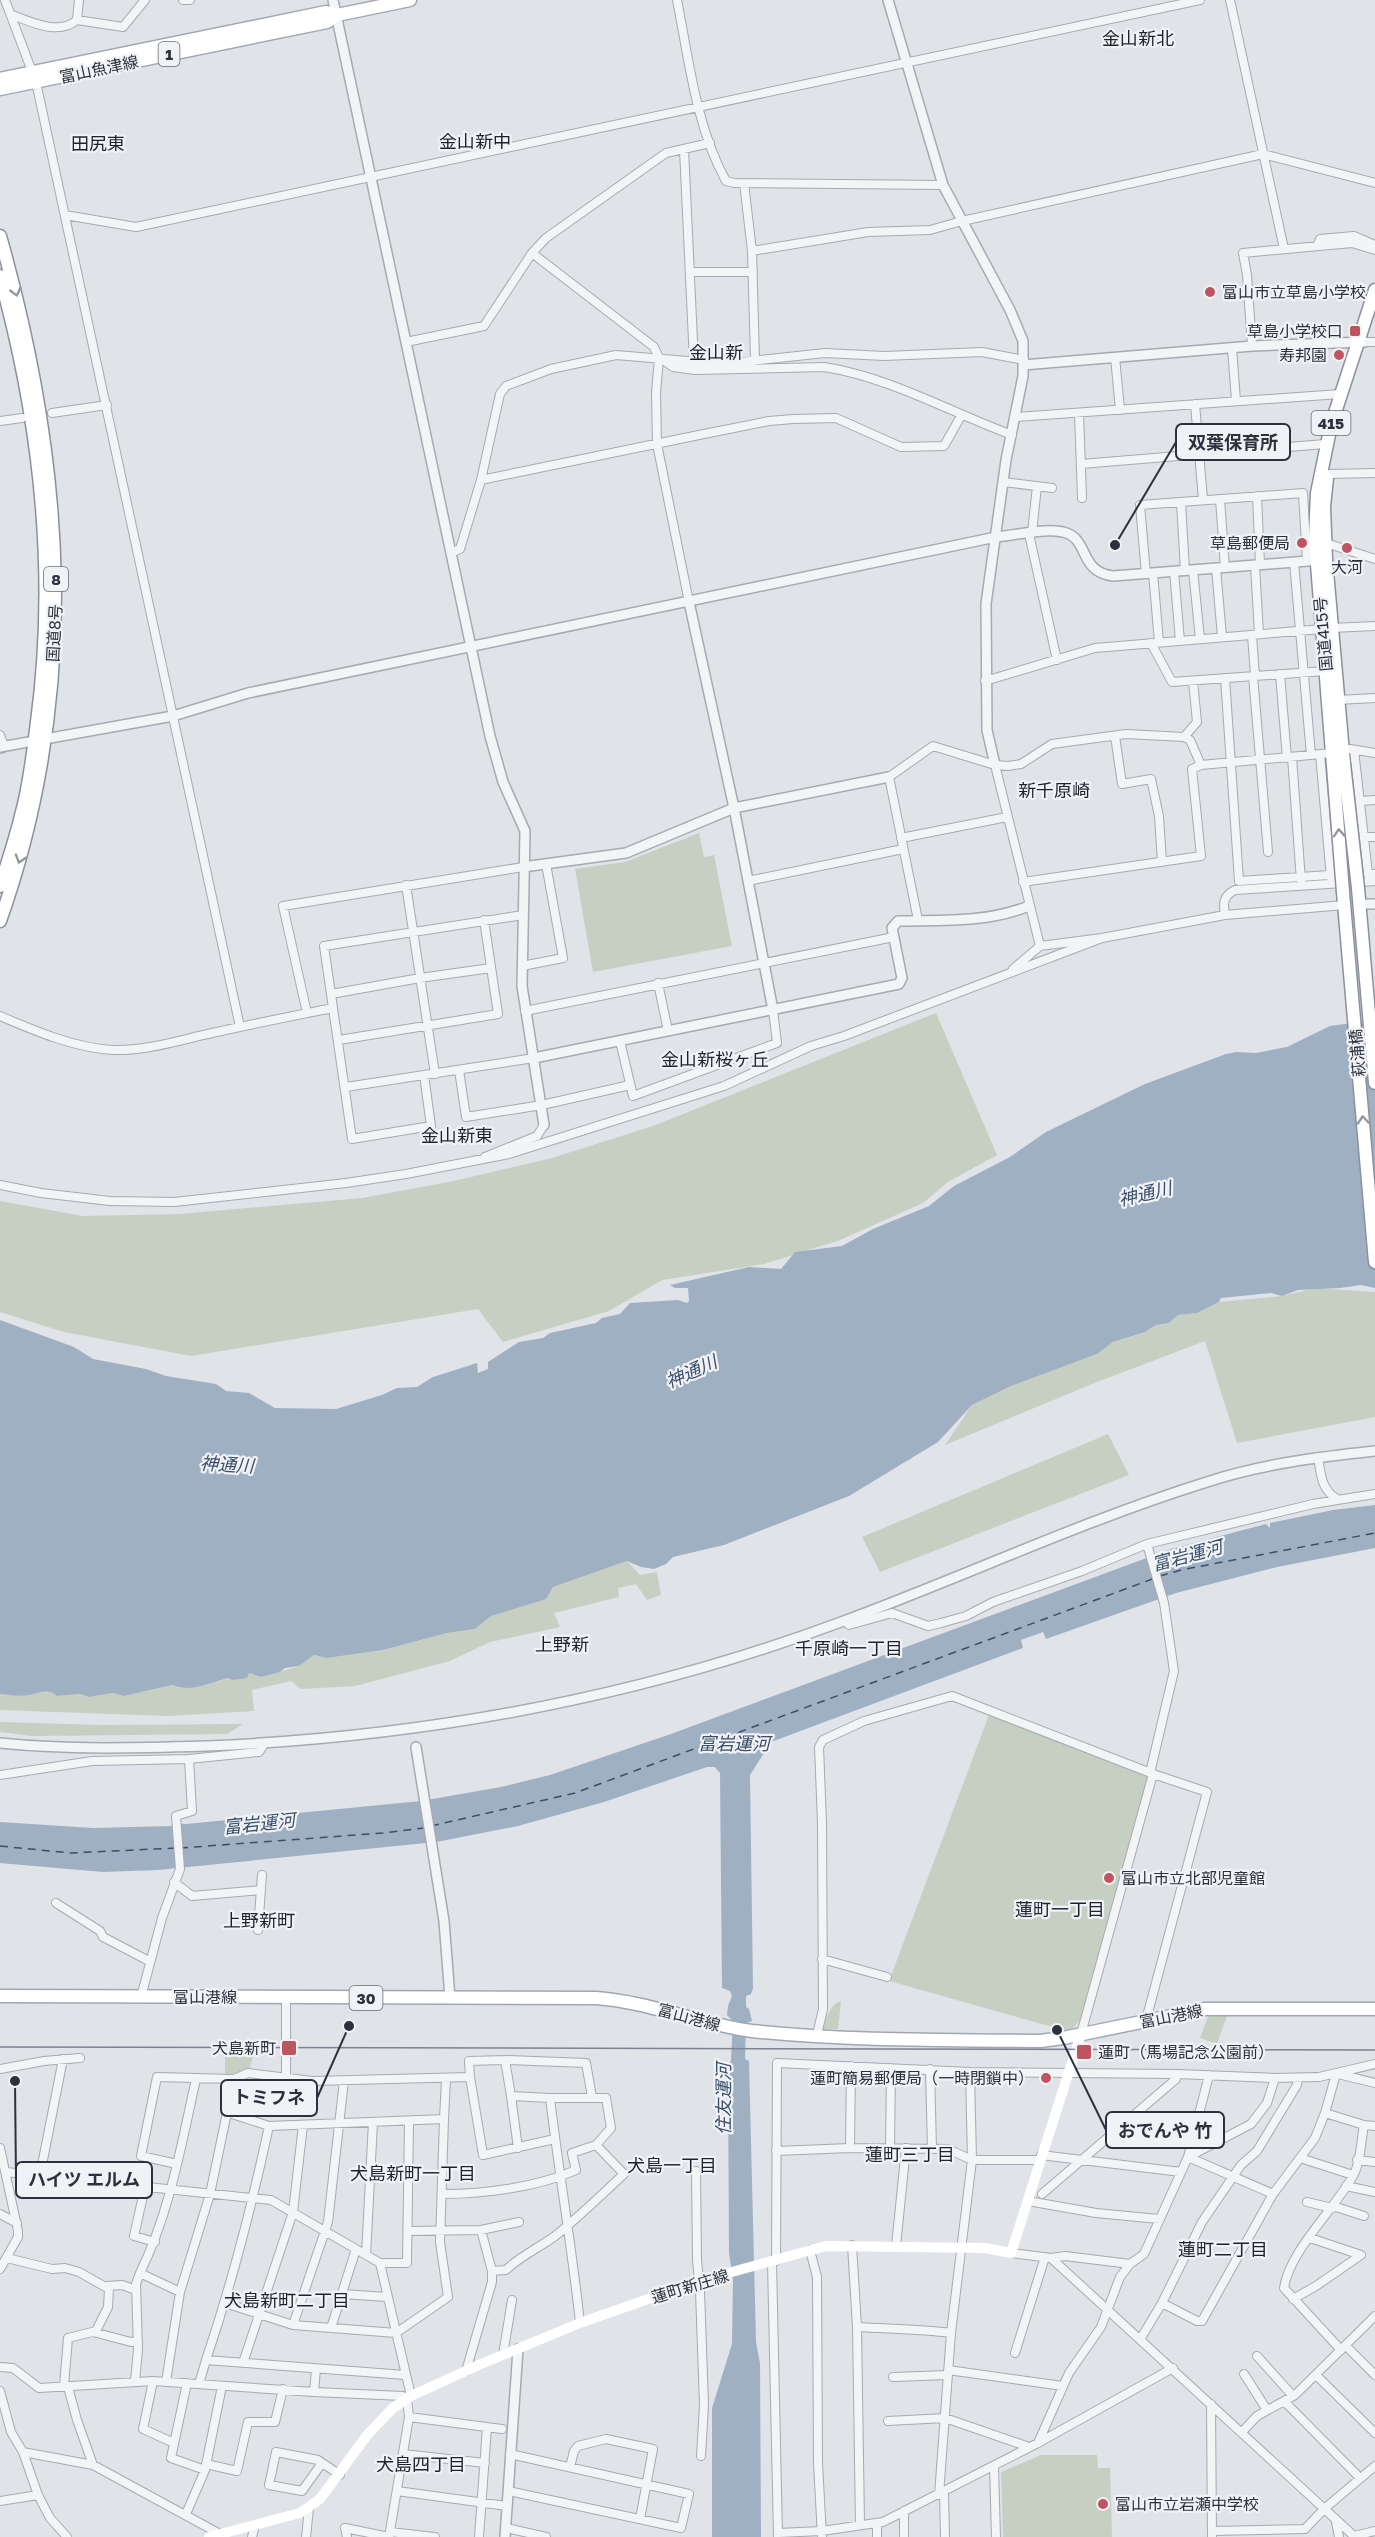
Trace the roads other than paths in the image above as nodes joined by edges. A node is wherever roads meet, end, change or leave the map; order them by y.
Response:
1 (5, 0) edge
2 (79, 0) edge
3 (145, 0) edge
4 (183, 0) edge
5 (190, 0) edge
6 (333, 0) edge
7 (410, 0) edge
8 (676, 0) edge
9 (888, 0) edge
10 (1200, 0) edge
11 (1230, 0) edge
12 (12, 15) junction
13 (337, 15) junction
14 (77, 20) junction
15 (907, 63) junction
16 (34, 77) junction
17 (0, 79) edge
18 (0, 89) edge
19 (699, 108) junction
20 (710, 144) junction
21 (684, 149) junction
22 (1263, 154) junction
23 (371, 177) junction
24 (744, 183) junction
25 (1375, 183) edge
26 (943, 185) junction
27 (65, 215) junction
28 (962, 221) junction
29 (0, 236) edge
30 (1375, 245) edge
31 (1317, 246) junction
32 (1284, 249) junction
33 (752, 250) junction
34 (1375, 250) edge
35 (532, 253) junction
36 (691, 272) junction
37 (753, 272) junction
38 (0, 276) edge
39 (1375, 290) edge
40 (1375, 313) edge
41 (406, 342) junction
42 (1366, 342) edge
43 (1252, 346) junction
44 (1232, 348) junction
45 (1115, 357) junction
46 (659, 358) junction
47 (754, 359) junction
48 (694, 362) junction
49 (1024, 362) junction
50 (1340, 394) junction
51 (1236, 402) junction
52 (1196, 404) junction
53 (107, 405) junction
54 (1120, 410) junction
55 (52, 412) dead end
56 (1079, 413) junction
57 (961, 416) junction
58 (22, 417) dead end
59 (1016, 417) junction
60 (0, 421) edge
61 (1012, 435) junction
62 (657, 444) junction
63 (1325, 444) junction
64 (1198, 453) junction
65 (1081, 464) junction
66 (1375, 473) edge
67 (1328, 474) junction
68 (481, 480) junction
69 (1003, 482) junction
70 (1037, 486) junction
71 (1052, 488) dead end
72 (1257, 496) junction
73 (1082, 498) dead end
74 (1220, 499) junction
75 (1203, 500) junction
76 (1181, 502) junction
77 (1030, 533) junction
78 (996, 537) junction
79 (1326, 543) junction
80 (453, 552) junction
81 (1375, 558) edge
82 (1317, 561) junction
83 (1294, 562) junction
84 (1257, 565) junction
85 (1221, 568) junction
86 (1189, 570) junction
87 (1174, 572) junction
88 (1150, 573) junction
89 (689, 602) junction
90 (1375, 626) edge
91 (1327, 629) junction
92 (1299, 631) junction
93 (1255, 634) junction
94 (1222, 637) junction
95 (1200, 639) junction
96 (1180, 640) junction
97 (1155, 643) junction
98 (472, 647) junction
99 (1057, 660) junction
100 (1326, 671) junction
101 (1303, 673) junction
102 (1280, 674) junction
103 (1254, 676) junction
104 (1225, 678) junction
105 (985, 681) junction
106 (1193, 681) junction
107 (1375, 698) edge
108 (1337, 700) junction
109 (173, 716) junction
110 (0, 735) edge
111 (1115, 736) junction
112 (1184, 737) junction
113 (40, 740) junction
114 (2, 747) edge
115 (1375, 753) edge
116 (1334, 756) junction
117 (1290, 757) junction
118 (1261, 759) junction
119 (1230, 762) junction
120 (995, 765) junction
121 (1200, 765) junction
122 (889, 777) junction
123 (1375, 800) edge
124 (1360, 801) junction
125 (734, 808) junction
126 (1007, 817) junction
127 (1364, 837) junction
128 (1375, 837) edge
129 (901, 838) junction
130 (903, 849) junction
131 (1268, 852) dead end
132 (1162, 862) junction
133 (546, 864) junction
134 (523, 867) junction
135 (748, 880) junction
136 (1331, 880) junction
137 (1369, 880) edge
138 (1023, 882) junction
139 (1301, 882) junction
140 (406, 885) junction
141 (0, 886) edge
142 (1375, 904) edge
143 (1029, 906) junction
144 (1345, 910) junction
145 (1360, 910) junction
146 (523, 915) junction
147 (1225, 915) junction
148 (484, 920) junction
149 (918, 920) junction
150 (0, 921) edge
151 (413, 931) junction
152 (894, 937) junction
153 (1102, 938) junction
154 (1040, 946) junction
155 (763, 964) junction
156 (522, 966) junction
157 (491, 968) junction
158 (1012, 970) junction
159 (420, 978) junction
160 (658, 983) junction
161 (332, 994) junction
162 (333, 1008) junction
163 (773, 1010) junction
164 (525, 1011) junction
165 (307, 1014) junction
166 (0, 1016) edge
167 (240, 1026) junction
168 (428, 1026) junction
169 (668, 1031) junction
170 (339, 1040) junction
171 (620, 1041) junction
172 (534, 1058) junction
173 (459, 1070) junction
174 (435, 1074) junction
175 (424, 1075) junction
176 (1375, 1083) edge
177 (630, 1085) junction
178 (346, 1087) junction
179 (542, 1105) junction
180 (544, 1125) joint
181 (482, 1160) junction
182 (0, 1185) edge
183 (1375, 1262) edge
184 (1375, 1451) edge
185 (1318, 1457) junction
186 (1375, 1494) edge
187 (1337, 1499) junction
188 (1147, 1544) junction
189 (845, 1621) junction
190 (0, 1743) edge
191 (265, 1743) junction
192 (416, 1747) dead end
193 (189, 1759) junction
194 (1152, 1774) junction
195 (0, 1775) edge
196 (262, 1875) dead end
197 (174, 1882) junction
198 (261, 1890) junction
199 (56, 1903) dead end
200 (258, 1930) dead end
201 (822, 1959) junction
202 (149, 1961) junction
203 (887, 1977) dead end
204 (0, 1996) edge
205 (141, 1997) junction
206 (286, 1997) junction
207 (450, 1998) junction
208 (1375, 2009) edge
209 (1146, 2020) junction
210 (1081, 2034) junction
211 (817, 2036) junction
212 (80, 2058) dead end
213 (63, 2059) junction
214 (506, 2060) junction
215 (1375, 2064) edge
216 (851, 2066) junction
217 (891, 2068) junction
218 (0, 2069) edge
219 (930, 2069) junction
220 (970, 2072) junction
221 (1067, 2073) junction
222 (1177, 2074) junction
223 (1336, 2074) junction
224 (1209, 2075) junction
225 (470, 2077) junction
226 (286, 2078) junction
227 (1275, 2078) junction
228 (1298, 2078) junction
229 (196, 2079) junction
230 (234, 2079) junction
231 (446, 2079) junction
232 (344, 2081) junction
233 (1375, 2084) edge
234 (511, 2096) junction
235 (592, 2097) junction
236 (550, 2098) junction
237 (226, 2112) junction
238 (1325, 2113) junction
239 (444, 2119) junction
240 (410, 2121) junction
241 (373, 2122) junction
242 (339, 2124) junction
243 (303, 2125) junction
244 (1364, 2125) junction
245 (269, 2126) junction
246 (1375, 2126) edge
247 (555, 2139) junction
248 (596, 2145) junction
249 (0, 2148) edge
250 (518, 2148) junction
251 (850, 2148) junction
252 (890, 2148) junction
253 (906, 2148) junction
254 (932, 2149) junction
255 (776, 2151) junction
256 (1041, 2157) junction
257 (1188, 2157) junction
258 (1300, 2158) junction
259 (972, 2160) junction
260 (1357, 2160) junction
261 (1082, 2161) junction
262 (1375, 2162) edge
263 (177, 2164) junction
264 (696, 2171) dead end
265 (6, 2172) junction
266 (1181, 2172) junction
267 (40, 2175) junction
268 (1353, 2175) junction
269 (1233, 2176) junction
270 (559, 2178) junction
271 (1346, 2186) junction
272 (145, 2187) junction
273 (172, 2190) junction
274 (1375, 2192) edge
275 (210, 2194) junction
276 (443, 2194) junction
277 (1042, 2194) dead end
278 (1273, 2194) junction
279 (254, 2198) junction
280 (1028, 2201) junction
281 (1307, 2202) dead end
282 (1333, 2207) junction
283 (293, 2212) junction
284 (0, 2214) edge
285 (1364, 2216) dead end
286 (1159, 2219) junction
287 (519, 2222) dead end
288 (17, 2223) junction
289 (569, 2225) junction
290 (441, 2230) junction
291 (481, 2230) junction
292 (324, 2231) junction
293 (408, 2231) junction
294 (1310, 2238) junction
295 (156, 2242) junction
296 (852, 2245) junction
297 (896, 2246) junction
298 (356, 2249) junction
299 (963, 2249) junction
300 (810, 2250) junction
301 (1011, 2253) junction
302 (366, 2255) junction
303 (8, 2258) junction
304 (1048, 2258) junction
305 (772, 2262) junction
306 (380, 2263) junction
307 (1130, 2264) junction
308 (0, 2269) edge
309 (492, 2271) junction
310 (140, 2273) junction
311 (699, 2282) junction
312 (107, 2286) junction
313 (136, 2290) junction
314 (180, 2292) junction
315 (342, 2294) junction
316 (387, 2297) junction
317 (1293, 2299) junction
318 (512, 2300) dead end
319 (225, 2303) junction
320 (1162, 2303) junction
321 (1107, 2308) junction
322 (260, 2314) junction
323 (1375, 2316) edge
324 (580, 2323) junction
325 (293, 2325) junction
326 (857, 2327) junction
327 (331, 2328) junction
328 (93, 2332) junction
329 (396, 2333) junction
330 (951, 2333) junction
331 (1141, 2338) junction
332 (138, 2341) junction
333 (1343, 2348) junction
334 (518, 2349) junction
335 (1015, 2353) dead end
336 (503, 2355) junction
337 (1257, 2356) dead end
338 (206, 2360) junction
339 (243, 2363) junction
340 (0, 2367) edge
341 (1173, 2368) junction
342 (316, 2369) junction
343 (466, 2371) junction
344 (948, 2372) junction
345 (1244, 2374) dead end
346 (405, 2375) junction
347 (1316, 2375) junction
348 (1375, 2375) edge
349 (893, 2377) dead end
350 (135, 2381) junction
351 (153, 2381) junction
352 (166, 2382) junction
353 (187, 2383) junction
354 (199, 2384) junction
355 (66, 2386) junction
356 (222, 2386) junction
357 (1063, 2386) junction
358 (283, 2389) junction
359 (0, 2391) edge
360 (314, 2392) junction
361 (1293, 2396) junction
362 (409, 2398) junction
363 (1284, 2401) junction
364 (1211, 2404) junction
365 (1267, 2410) junction
366 (409, 2417) junction
367 (945, 2418) junction
368 (888, 2421) dead end
369 (487, 2427) junction
370 (502, 2428) dead end
371 (1242, 2432) junction
372 (1375, 2433) edge
373 (174, 2443) junction
374 (1038, 2443) junction
375 (1029, 2447) junction
376 (23, 2452) junction
377 (403, 2454) junction
378 (510, 2454) junction
379 (701, 2456) dead end
380 (322, 2463) junction
381 (485, 2463) junction
382 (93, 2465) junction
383 (994, 2466) junction
384 (1375, 2466) edge
385 (205, 2467) junction
386 (570, 2467) junction
387 (340, 2475) junction
388 (1360, 2478) junction
389 (648, 2484) junction
390 (397, 2491) junction
391 (508, 2491) junction
392 (941, 2493) junction
393 (38, 2495) junction
394 (0, 2501) edge
395 (482, 2503) junction
396 (507, 2506) junction
397 (309, 2508) junction
398 (1324, 2509) junction
399 (904, 2511) junction
400 (186, 2514) junction
401 (640, 2519) junction
402 (1336, 2522) junction
403 (877, 2523) junction
404 (860, 2524) junction
405 (255, 2525) junction
406 (1375, 2531) edge
407 (506, 2532) edge
408 (1252, 2533) edge
409 (220, 2534) junction
410 (822, 2534) edge
411 (1212, 2534) edge
412 (390, 2535) edge
413 (778, 2535) edge
414 (537, 2536) edge
415 (1354, 2536) edge
416 (67, 2537) edge
417 (209, 2537) edge
418 (252, 2537) edge
419 (306, 2537) edge
420 (347, 2537) edge
421 (435, 2537) edge
422 (479, 2537) edge
423 (546, 2537) edge
424 (877, 2537) edge
425 (904, 2537) edge
426 (945, 2537) edge
427 (996, 2537) edge
428 (1339, 2537) edge

1 - 12 street
2 - 14 street
3 - 14 street
4 - 5 street
6 - 13 street
7 - 13 main road, 富山魚津線 / 1
8 - 19 street
9 - 15 street
10 - 15 street
11 - 22 street
12 - 14 street
12 - 16 street
13 - 16 main road, 富山魚津線 / 1
13 - 23 street
15 - 19 street
15 - 26 street
16 - 17 main road, 富山魚津線 / 1
16 - 18 main road, 富山魚津線 / 1
16 - 27 street
19 - 20 street
19 - 23 street
20 - 21 street
20 - 24 street
21 - 35 street
21 - 36 street
22 - 25 street
22 - 28 street
22 - 32 street
23 - 27 street
23 - 41 street
24 - 26 street
24 - 33 street
26 - 28 street
27 - 53 street
28 - 33 street
28 - 49 street
29 -> 113 main road, 国道8号 / 8
30 - 31 street
31 - 32 street
31 - 34 street
32 - 43 street
33 - 37 street
35 - 41 street
35 - 46 street
36 - 37 street
36 - 48 street
37 - 47 street
38 - 113 main road, 国道8号 / 8
39 - 42 main road, 国道415号 / 415
40 - 42 main road, 国道415号 / 415
41 - 80 street
42 - 43 street
42 - 50 main road, 国道415号 / 415
42 - 67 main road, 国道415号 / 415
43 - 44 street
44 - 45 street
44 - 51 street
45 - 49 street
45 - 54 street
46 - 48 street
46 - 57 street
46 - 62 street
46 - 68 street
47 - 48 street
47 - 49 street
49 - 59 street
50 - 51 street
50 - 63 main road, 国道415号 / 415
51 - 52 street
52 - 54 street
52 - 64 street
53 - 55 street
53 - 109 street
54 - 56 street
56 - 59 street
56 - 65 street
57 - 61 street
57 - 62 street
58 - 60 street
59 - 61 street
61 - 69 street
62 - 68 street
62 - 89 street
63 - 64 street
63 - 82 main road, 国道415号 / 415
64 - 65 street
64 - 75 street
65 - 73 street
66 - 67 street
67 - 79 main road, 国道415号 / 415
68 - 80 street
69 - 70 street
69 - 78 street
70 - 71 street
70 - 77 street
72 - 74 street
72 - 82 street
72 - 84 street
74 - 75 street
74 - 85 street
75 - 76 street
76 - 86 street
76 - 88 street
77 - 78 street
77 - 88 street
77 - 99 street
78 - 89 street
78 - 105 street
79 - 81 street
79 - 82 main road, 国道415号 / 415
80 - 98 street
82 - 83 street
82 - 91 main road, 国道415号 / 415
83 - 84 street
83 - 92 street
84 - 85 street
84 - 93 street
85 - 86 street
85 - 94 street
86 - 87 street
86 - 95 street
87 - 88 street
87 - 96 street
88 - 97 street
89 - 98 street
89 - 125 street
90 - 91 street
91 - 92 street
91 - 100 main road, 国道415号 / 415
91 - 108 main road, 国道415号 / 415
92 - 93 street
92 - 101 street
93 - 94 street
93 - 103 street
94 - 95 street
95 - 96 street
96 - 97 street
97 - 99 street
97 - 106 street
98 - 109 street
98 - 134 street
99 - 105 street
100 - 101 street
100 - 116 main road, 国道415号 / 415
101 - 102 street
101 - 116 street
102 - 103 street
102 - 117 street
103 - 104 street
103 - 118 street
104 - 106 street
104 - 119 street
105 - 120 street
106 - 112 street
107 - 108 street
108 - 116 main road, 国道415号 / 415
109 - 113 street
109 - 167 street
110 - 114 street
111 - 112 street
111 - 120 street
111 - 132 street
112 - 121 street
113 - 114 street
113 - 141 main road, 国道8号 / 8
113 -> 150 main road, 国道8号 / 8
115 - 116 street
116 - 117 street
116 - 124 street
116 - 136 street
116 - 137 main road, 国道415号 / 415, bridge
144 -> 116 main road, 国道415号 / 415, bridge
117 - 118 street
117 - 139 street
118 - 119 street
118 - 131 street
119 - 121 street
119 - 139 street
120 - 122 street
120 - 126 street
121 - 132 street
122 - 125 street
122 - 129 street
123 - 124 street
124 - 127 street
125 - 133 street
125 - 135 street
126 - 129 street
126 - 138 street
127 - 128 street
127 - 137 street
129 - 130 street
130 - 135 street
130 - 149 street
132 - 138 street
133 - 134 street
133 - 156 street
134 - 140 street
134 - 146 street
135 - 155 street
136 - 137 street
136 - 139 street
137 - 145 main road, 国道415号 / 415
138 - 143 street
139 - 147 street
140 - 151 street
140 - 165 street
142 - 145 street
143 - 149 street
143 - 154 street
144 - 147 street
183 -> 144 main road, 萩浦橋 / 415
145 - 176 main road, 萩浦橋 / 415
146 - 148 street
146 - 156 street
147 - 153 street
148 - 151 street
148 - 157 street
149 - 152 street
151 - 159 street
151 - 161 street
152 - 155 street
152 - 163 street
153 - 154 street
153 - 158 street
154 - 158 street
155 - 160 street
155 - 163 street
156 - 164 street
157 - 159 street
157 - 168 street
158 - 181 street
159 - 161 street
159 - 168 street
160 - 164 street
160 - 169 street
161 - 162 street
162 - 165 street
162 - 170 street
163 - 169 street
163 - 177 street
164 - 172 street
165 - 167 street
166 - 167 street
168 - 170 street
168 - 174 street
169 - 171 street
170 - 178 street
171 - 172 street
171 - 177 street
172 - 173 street
172 - 179 street
173 - 174 street
173 - 179 street
174 - 175 street
175 - 178 street
175 - 178 street
177 - 179 street
179 - 180 street
180 - 181 street
181 - 182 street
184 - 185 street
185 - 187 street
185 - 189 street
186 - 187 street
187 - 188 street
188 - 189 street
188 - 194 street
189 - 191 street
190 - 191 street
191 - 193 street
192 - 207 street
193 - 195 street
193 - 197 street
194 - 201 street
194 - 209 street
194 - 210 street
196 - 198 street
197 - 198 street
197 - 202 street
198 - 200 street
199 - 202 street
201 - 203 street
201 - 211 street
202 - 205 street
204 - 205 main road, 富山港線 / 30
205 - 206 main road, 富山港線 / 30
206 - 207 main road, 富山港線 / 30
206 - 226 street
207 - 211 main road, 富山港線 / 30
208 - 209 main road, 富山港線 / 30
209 - 210 main road, 富山港線 / 30
210 - 211 main road, 富山港線 / 30
210 - 221 main road
212 - 213 street
213 - 218 street
213 - 267 street
214 - 225 street
214 - 234 street
214 - 235 street
215 - 223 street
216 - 217 street
216 - 251 street
216 - 255 street
217 - 219 street
217 - 252 street
219 - 220 street
219 - 254 street
220 - 221 street
220 - 259 street
221 - 222 street
221 - 256 main road
222 - 224 street
222 - 261 street
223 - 228 street
223 - 233 street
223 - 238 street
224 - 227 street
224 - 257 street
225 - 231 street
225 - 250 street
226 - 230 street
226 - 232 street
227 - 228 street
227 - 257 street
228 - 269 street
229 - 230 street
229 - 263 street
229 - 263 street
230 - 237 street
231 - 232 street
231 - 239 street
232 - 242 street
234 - 236 street
234 - 250 street
235 - 236 street
235 - 248 street
236 - 247 street
237 - 245 street
237 - 275 street
238 - 244 street
238 - 258 street
239 - 240 street
239 - 276 street
240 - 241 street
240 - 293 street
241 - 242 street
241 - 302 street
242 - 243 street
242 - 292 street
243 - 245 street
243 - 283 street
244 - 246 street
244 - 260 street
245 - 279 street
247 - 250 street
247 - 270 street
248 - 270 street
248 - 289 street
249 - 265 street
251 - 252 street
251 - 255 street
252 - 253 street
253 - 254 street
253 - 297 street
254 - 259 street
255 - 305 street
256 - 259 street
256 - 261 street
256 - 280 main road
257 - 266 street
257 - 269 street
258 - 268 street
258 - 278 street
259 - 299 street
260 - 262 street
260 - 268 street
261 - 266 street
261 - 277 street
263 - 273 street
264 - 311 street
265 - 267 street
265 - 288 street
266 - 286 street
267 - 272 street
268 - 271 street
269 - 278 street
269 - 320 street
270 - 276 street
270 - 289 street
271 - 274 street
271 - 282 street
272 - 273 street
272 - 295 street
273 - 275 street
273 - 295 street
275 - 279 street
275 - 314 street
276 - 290 street
278 - 320 street
279 - 283 street
279 - 319 street
280 - 286 street
280 - 301 main road
281 - 282 street
282 - 285 street
282 - 294 street
283 - 292 street
283 - 322 street
284 - 288 street
286 - 307 street
287 - 291 street
288 - 303 street
289 - 309 street
289 - 324 street
290 - 291 street
290 - 293 street
290 - 329 street
291 - 309 street
292 - 298 street
292 - 325 street
293 - 306 street
294 - 317 street
294 - 317 street
295 - 310 street
296 - 297 main road, 蓮町新庄線
296 - 300 main road, 蓮町新庄線
296 - 326 street
297 - 299 main road, 蓮町新庄線
298 - 302 street
298 - 315 street
299 - 301 main road, 蓮町新庄線
299 - 330 street
300 - 305 main road, 蓮町新庄線
300 - 410 street
301 - 304 street
302 - 306 street
303 - 308 street
303 - 312 street
304 - 307 street
304 - 321 street
304 - 335 street
305 - 311 main road, 蓮町新庄線
305 - 413 street
306 - 316 street
307 - 321 street
309 - 343 street
310 - 313 street
310 - 314 street
311 - 324 main road, 蓮町新庄線
311 - 379 street
312 - 313 street
312 - 328 street
313 - 332 street
314 - 352 street
315 - 316 street
315 - 327 street
316 - 329 street
317 - 333 street
318 - 336 street
319 - 322 street
319 - 338 street
320 - 331 street
321 - 331 street
321 - 357 street
322 - 325 street
322 - 339 street
323 - 333 street
324 - 334 main road, 蓮町新庄線
325 - 327 street
326 - 330 street
326 - 404 street
327 - 329 street
328 - 332 street
328 - 355 street
329 - 346 street
330 - 344 street
331 - 341 street
332 - 350 street
333 - 347 street
333 - 348 street
334 - 336 main road, 蓮町新庄線
334 - 378 street
336 - 343 main road, 蓮町新庄線
337 - 361 street
338 - 339 street
338 - 354 street
339 - 342 street
340 - 355 street
341 - 364 street
341 - 374 street
342 - 346 street
342 - 360 street
343 - 362 main road, 蓮町新庄線
344 - 349 street
344 - 357 street
344 - 367 street
345 - 365 street
346 - 362 street
347 - 361 street
347 - 372 street
350 - 351 street
350 - 355 street
351 - 352 street
351 - 373 street
352 - 353 street
353 - 354 street
353 - 373 street
354 - 356 street
355 - 382 street
356 - 358 street
356 - 385 street
357 - 374 street
358 - 360 street
358 - 385 street
359 - 376 street
360 - 362 street
361 - 363 street
362 - 366 street
362 - 387 main road, 蓮町新庄線
363 - 365 street
363 - 388 street
364 - 371 street
364 - 411 street
365 - 371 street
366 - 369 street
366 - 377 street
367 - 368 street
367 - 375 street
367 - 392 street
369 - 370 street
369 - 381 street
371 - 398 street
373 - 385 street
374 - 375 street
375 - 383 street
376 - 382 street
376 - 393 street
377 - 381 street
377 - 390 street
378 - 386 street
378 - 391 street
380 - 380 street
380 - 387 street
381 - 395 street
382 - 400 street
383 - 392 street
383 - 427 street
384 - 388 street
385 - 400 street
386 - 389 street
386 - 389 street
387 - 397 main road, 蓮町新庄線
388 - 398 street
389 - 401 street
389 - 401 street
390 - 395 street
390 - 412 street
391 - 396 street
391 - 401 street
392 - 399 street
392 - 426 street
393 - 394 street
393 - 416 street
395 - 396 street
395 - 422 street
396 - 407 street
397 - 405 main road, 蓮町新庄線
397 - 419 street
398 - 402 street
398 - 408 street
399 - 403 street
399 - 425 street
400 - 409 street
402 - 415 street
402 - 428 street
403 - 404 street
403 - 424 street
404 - 410 street
405 - 409 main road, 蓮町新庄線
405 - 418 street
406 - 415 street
407 - 414 street
408 - 411 street
409 - 417 main road, 蓮町新庄線
410 - 413 street
412 - 420 street
412 - 421 street
414 - 423 street

